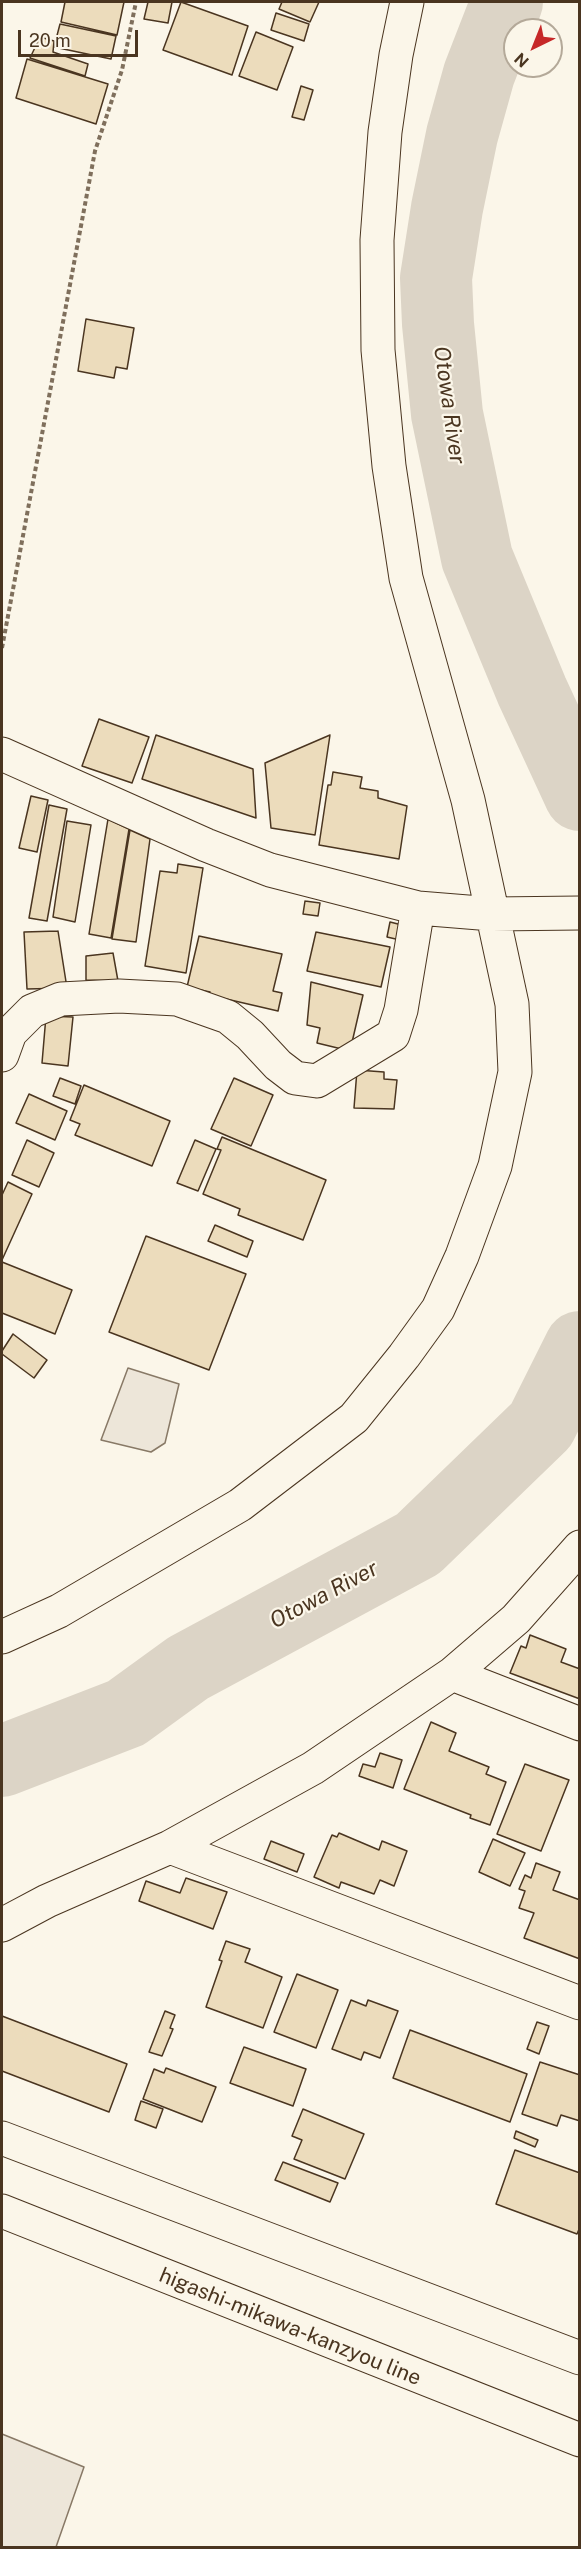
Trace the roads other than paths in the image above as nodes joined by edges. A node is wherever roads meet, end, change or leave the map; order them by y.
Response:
1 (407, 2) edge
2 (2, 754) edge
3 (418, 908) junction
4 (579, 913) edge
5 (498, 914) junction
6 (2, 1055) edge
7 (579, 1547) edge
8 (2, 1637) edge
9 (452, 1674) junction
10 (579, 1724) edge
11 (170, 1847) junction
12 (2, 1924) edge
13 (579, 2003) edge
14 (2, 2138) edge
15 (2, 2211) edge
16 (579, 2358) edge
17 (579, 2440) edge

1 - 5 street
2 - 3 street
3 - 5 street
3 - 6 street
4 - 5 street
5 - 8 street
7 - 9 street
9 - 10 street
9 - 11 street
11 - 12 street
11 - 13 street
14 - 16 street
15 - 17 street, higashi-mikawa-kanzyou line

